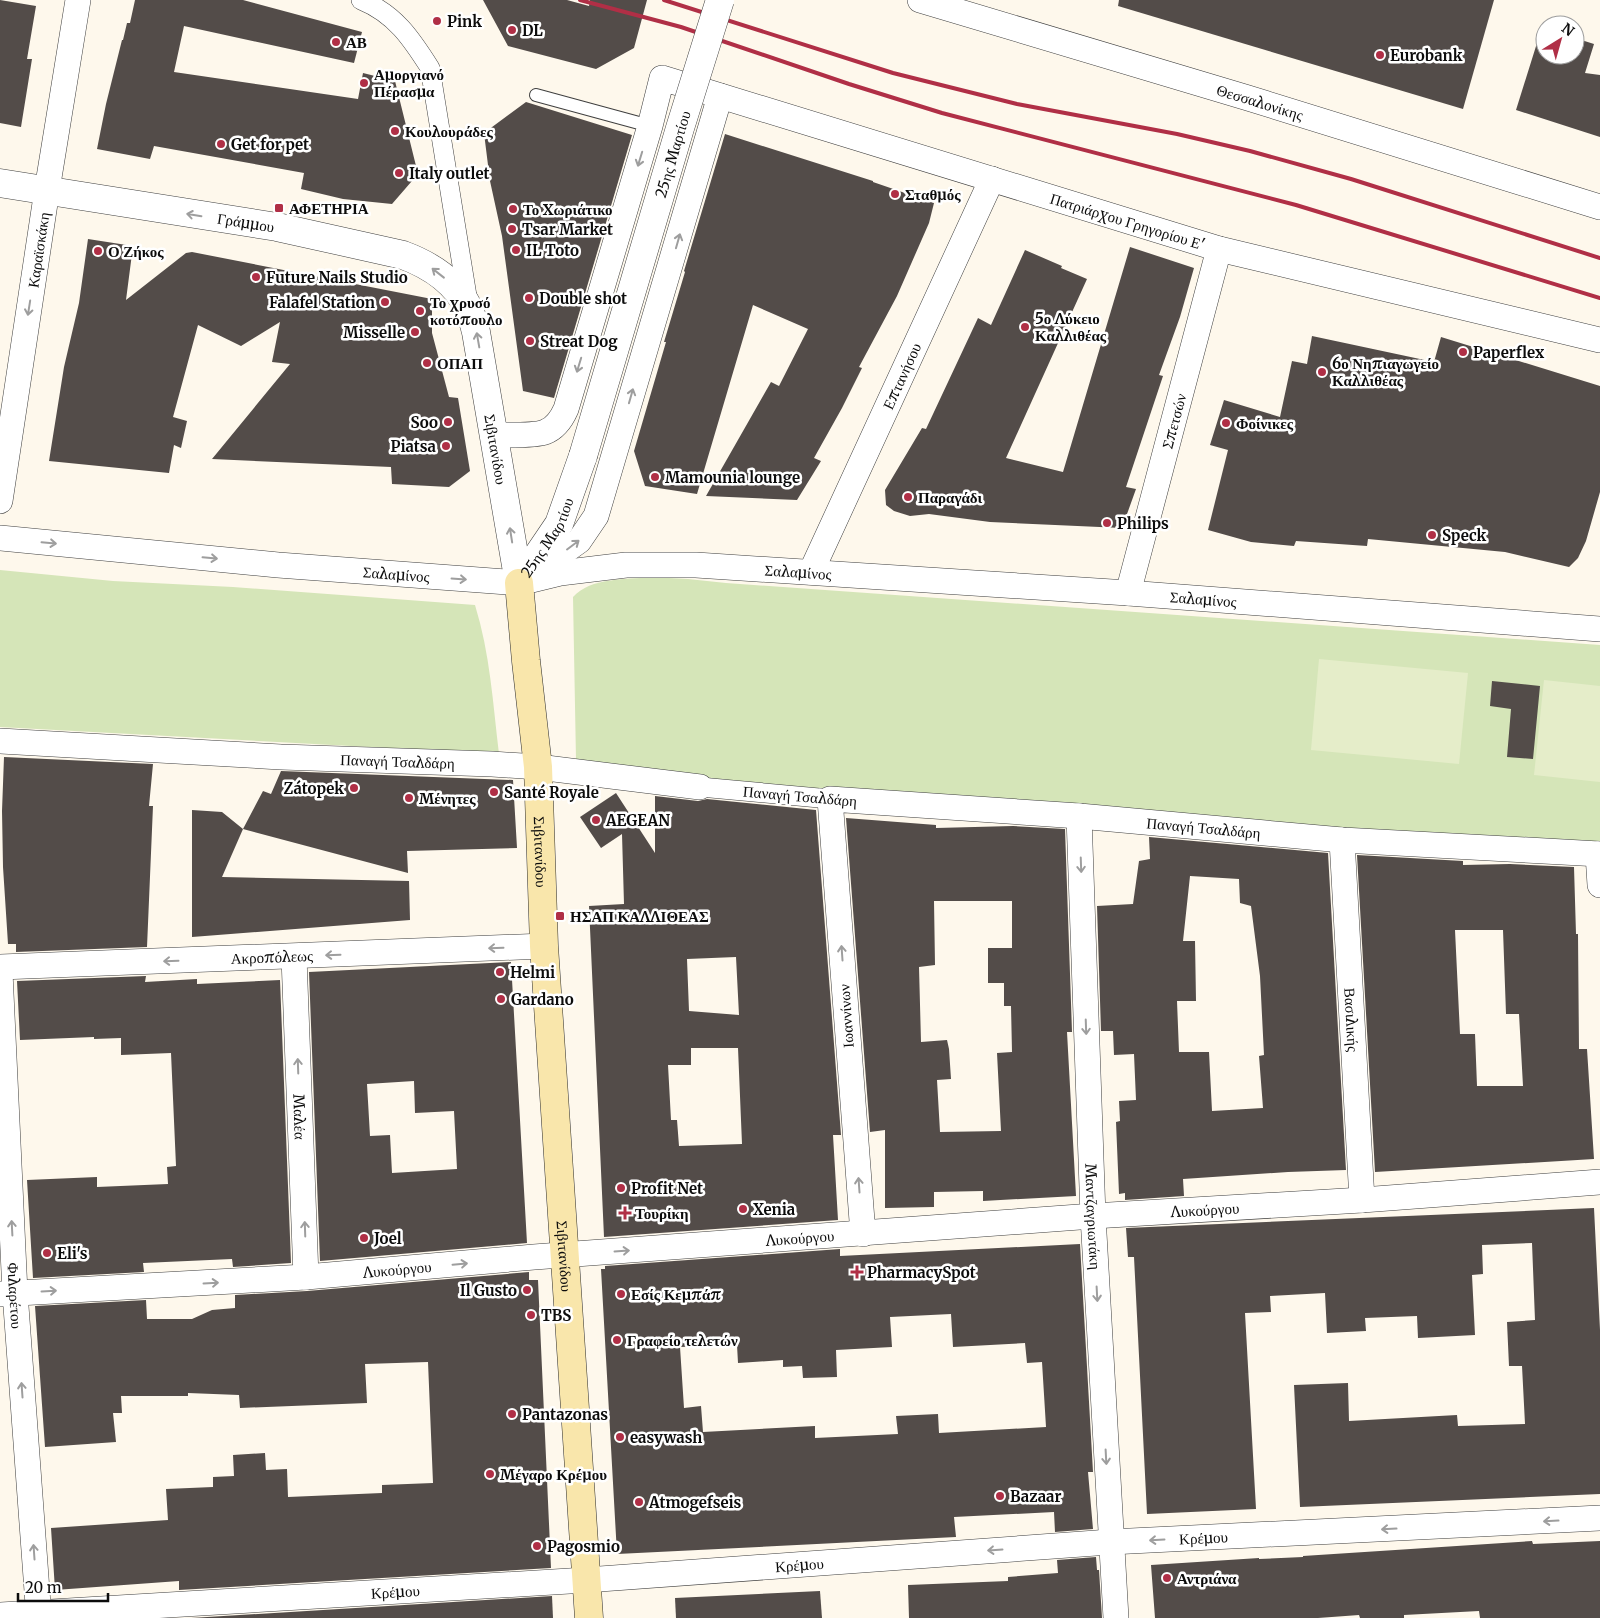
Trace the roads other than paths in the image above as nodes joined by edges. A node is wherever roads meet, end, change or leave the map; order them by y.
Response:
1 (78, 0) edge
2 (361, 0) edge
3 (720, 0) edge
4 (920, 0) edge
5 (662, 78) joint
6 (536, 95) dead end
7 (720, 96) junction
8 (650, 126) junction
9 (992, 178) junction
10 (0, 183) edge
11 (47, 190) junction
12 (1600, 207) edge
13 (1219, 249) junction
14 (469, 310) junction
15 (1600, 340) edge
16 (494, 435) junction
17 (0, 501) edge
18 (0, 538) edge
19 (812, 572) junction
20 (519, 583) junction
21 (1128, 593) junction
22 (1600, 628) edge
23 (0, 740) edge
24 (538, 767) junction
25 (700, 787) joint
26 (830, 799) junction
27 (1079, 816) junction
28 (1342, 840) junction
29 (1599, 854) edge
30 (1600, 884) edge
31 (544, 946) junction
32 (294, 957) junction
33 (0, 967) edge
34 (0, 972) edge
35 (1600, 1182) edge
36 (1362, 1200) junction
37 (1093, 1216) junction
38 (863, 1234) junction
39 (565, 1255) junction
40 (306, 1278) junction
41 (8, 1294) edge
42 (1600, 1518) edge
43 (1110, 1542) junction
44 (586, 1580) junction
45 (0, 1615) edge
46 (38, 1615) edge
47 (589, 1618) edge
48 (1116, 1618) edge

1 - 11 street, Καραϊσκάκη
2 - 14 street, Σιβιτανίδου
3 - 20 street, 25ης Μαρτίου, bridge
4 - 12 street, Θεσσαλονίκης
5 - 7 street, Πατριάρχου Γρηγορίου Ε'
5 - 8 street, 25ης Μαρτίου
6 - 8 lane
7 - 9 street, Πατριάρχου Γρηγορίου Ε'
20 -> 7 street, 25ης Μαρτίου
8 -> 16 street, 25ης Μαρτίου
9 - 13 street, Πατριάρχου Γρηγορίου Ε'
9 - 19 street, Επτανήσου
10 - 11 street, Γράμμου
14 -> 11 street, Γράμμου
11 -> 17 street, Καραϊσκάκη
13 - 15 street, Πατριάρχου Γρηγορίου Ε'
13 - 21 street, Σπετσών
16 -> 14 street, Σιβιτανίδου
20 -> 16 street, Σιβιτανίδου
18 -> 20 street, Σαλαμίνος
19 - 20 street, Σαλαμίνος
19 - 21 street, Σαλαμίνος
20 - 24 main road, Σιβιτανίδου
21 - 22 street, Σαλαμίνος
23 - 24 street, Παναγή Τσαλδάρη
24 - 25 street, Παναγή Τσαλδάρη
24 - 31 main road, Σιβιτανίδου
25 - 26 street, Παναγή Τσαλδάρη
26 - 27 street, Παναγή Τσαλδάρη
38 -> 26 street, Ιωαννίνων
27 - 28 street, Παναγή Τσαλδάρη
27 -> 37 street, Μαντζαγριωτάκη
28 - 29 street, Παναγή Τσαλδάρη
28 - 36 street, Βασιλικής
29 - 30 street
31 -> 32 street, Ακροπόλεως
31 - 39 main road, Σιβιτανίδου
32 -> 33 street, Ακροπόλεως
40 -> 32 street, Μαλέα
41 -> 34 street, Φιλαρέτου
35 - 36 street, Λυκούργου
36 - 37 street, Λυκούργου
37 - 38 street, Λυκούργου
37 -> 43 street, Μαντζαγριωτάκη
39 -> 38 street, Λυκούργου
40 -> 39 street, Λυκούργου
39 - 44 main road, Σιβιτανίδου
41 -> 40 street, Λυκούργου
46 -> 41 street, Φιλαρέτου
42 -> 43 street, Κρέμου
43 -> 44 street, Κρέμου
43 - 48 street, Μαντζαγριωτάκη
44 - 46 street, Κρέμου
44 - 47 main road, Σιβιτανίδου
45 - 46 street, Κρέμου

